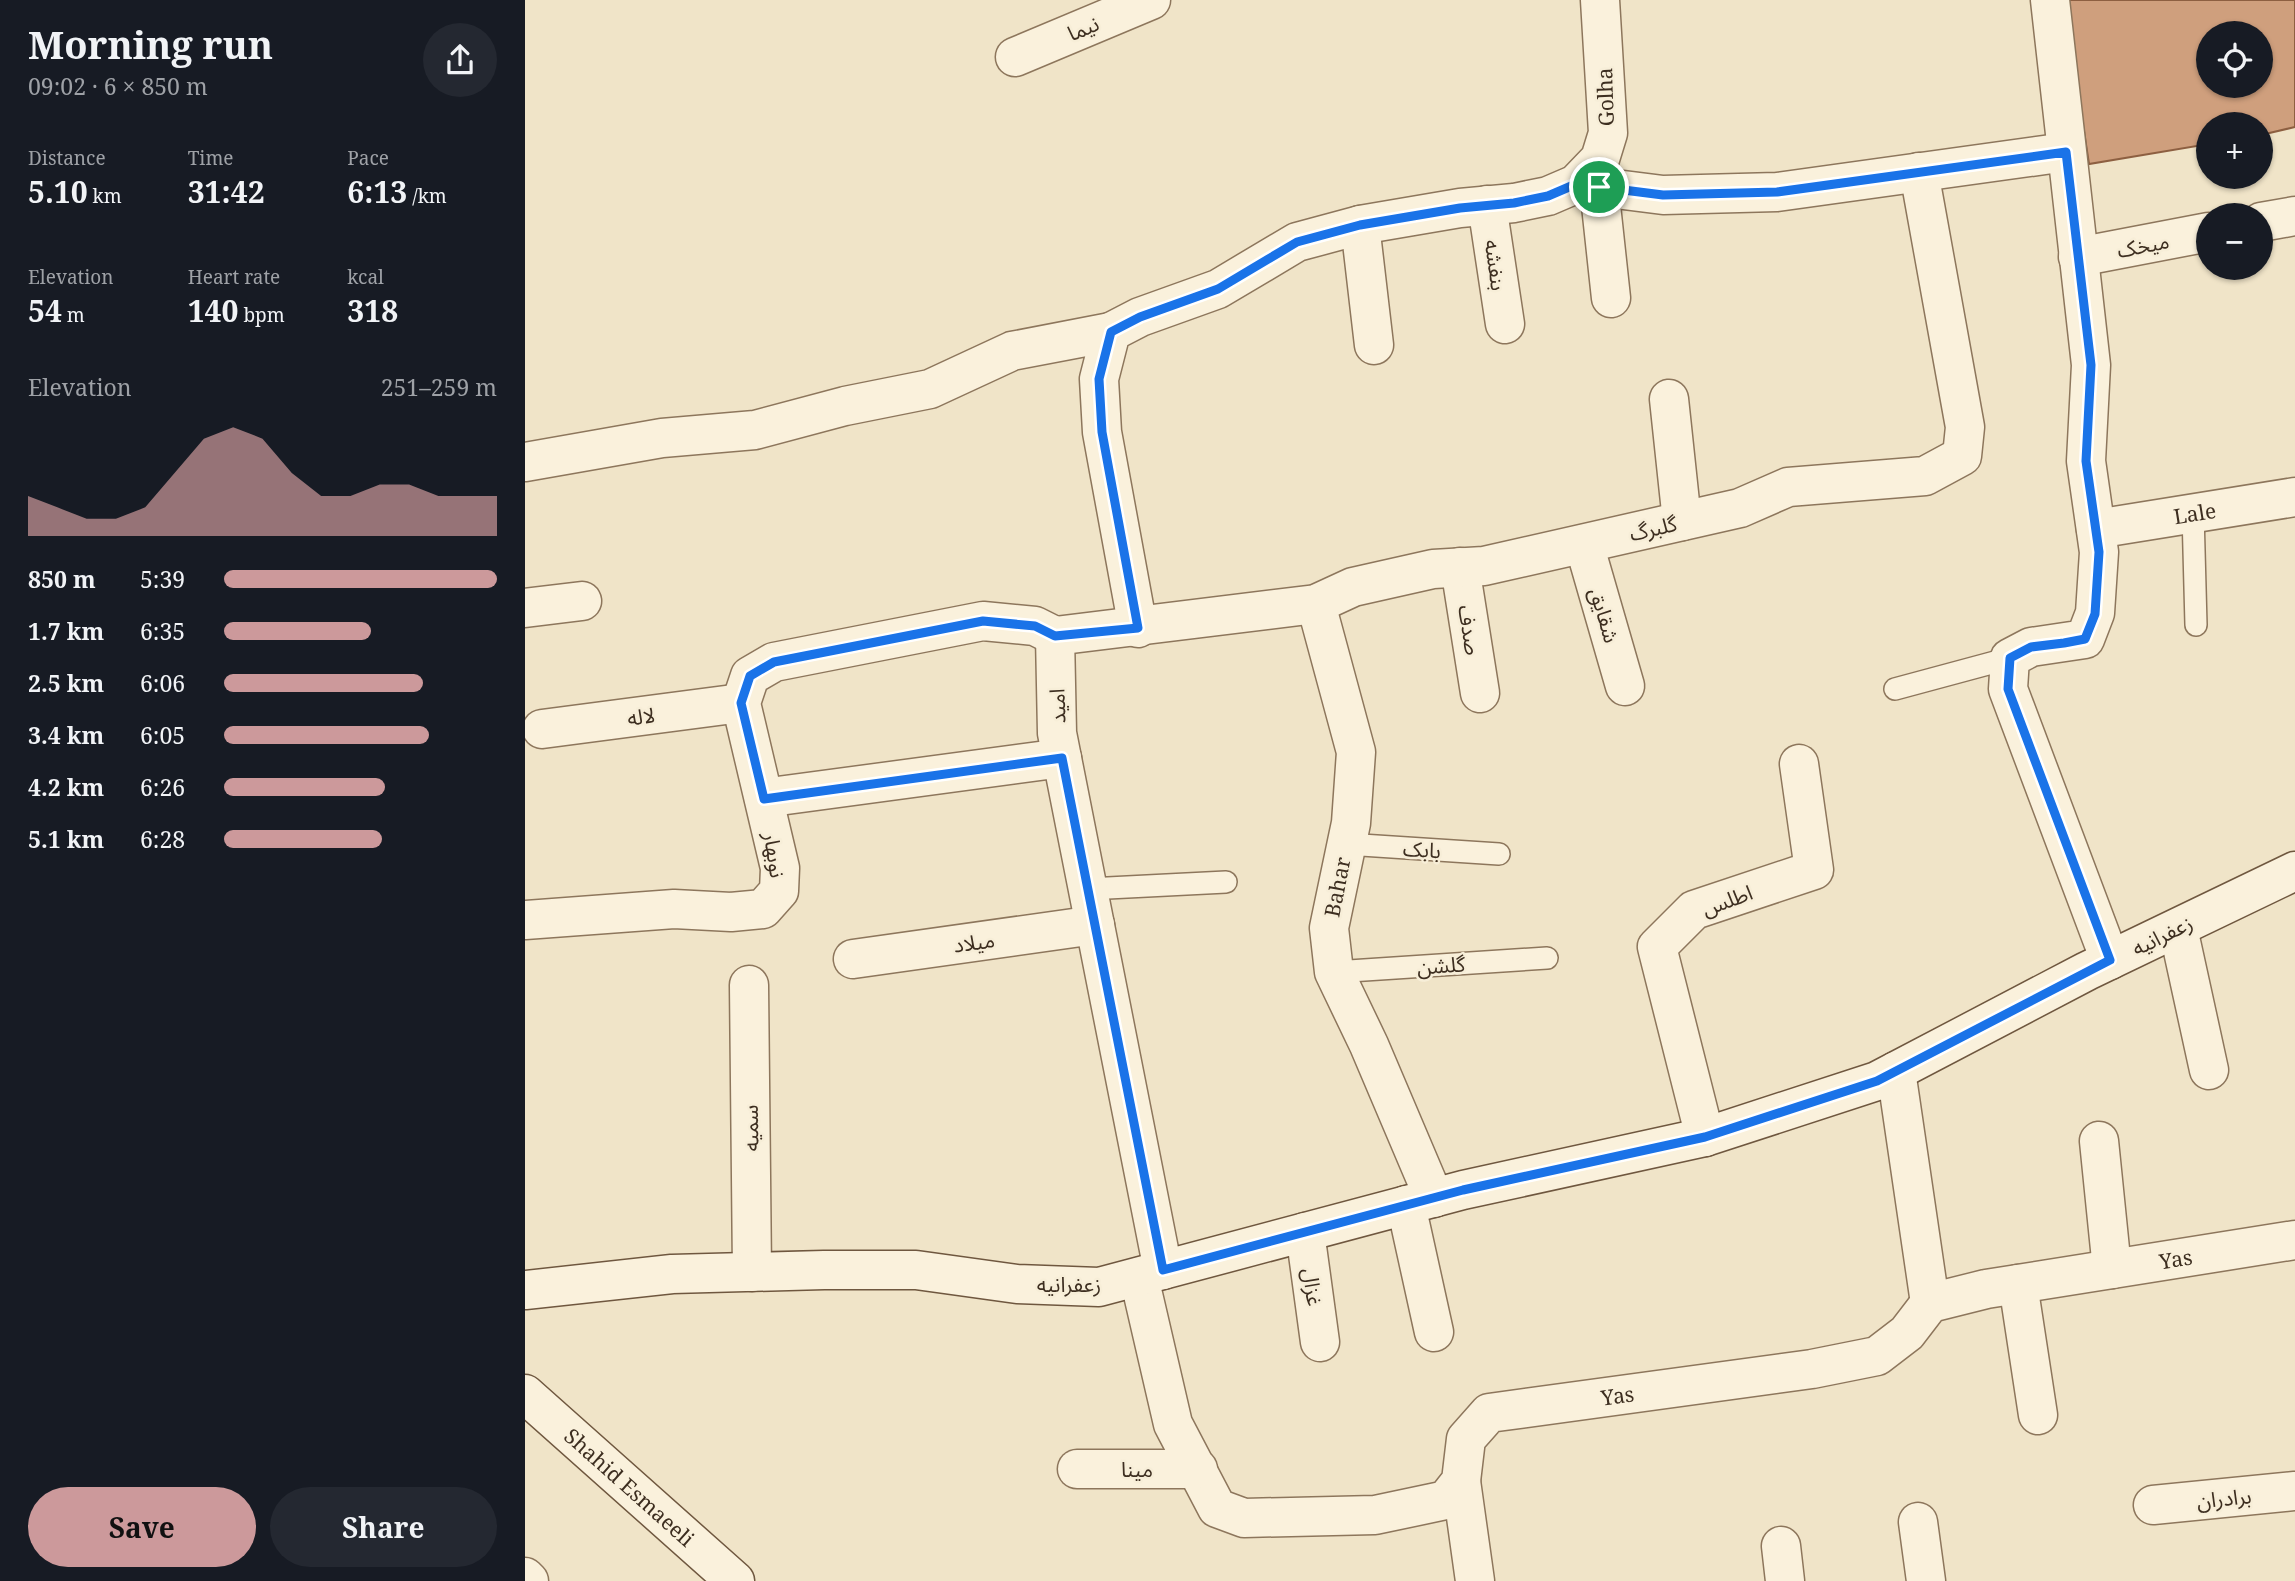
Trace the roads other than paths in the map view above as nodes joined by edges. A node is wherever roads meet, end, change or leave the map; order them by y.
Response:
1 (1151, 0) edge
2 (1600, 0) edge
3 (2050, 0) edge
4 (1014, 57) dead end
5 (2066, 152) junction
6 (1919, 172) junction
7 (1588, 186) junction
8 (1487, 205) junction
9 (2295, 216) edge
10 (2273, 220) edge
11 (1360, 225) junction
12 (2196, 234) edge
13 (2078, 257) junction
14 (1611, 298) dead end
15 (1505, 324) dead end
16 (1111, 332) junction
17 (1374, 345) dead end
18 (1669, 399) dead end
19 (525, 462) edge
20 (2295, 497) edge
21 (2193, 513) junction
22 (1682, 521) junction
23 (2096, 529) junction
24 (1584, 544) junction
25 (1459, 567) junction
26 (582, 601) dead end
27 (1316, 604) junction
28 (525, 608) edge
29 (2196, 625) dead end
30 (1138, 628) junction
31 (1055, 636) junction
32 (2010, 658) junction
33 (1625, 686) dead end
34 (1895, 689) dead end
35 (1480, 693) dead end
36 (741, 703) junction
37 (542, 729) dead end
38 (1062, 758) junction
39 (1799, 764) dead end
40 (764, 799) junction
41 (1346, 844) junction
42 (1499, 854) dead end
43 (2295, 871) edge
44 (1226, 882) dead end
45 (1092, 907) junction
46 (525, 920) edge
47 (2178, 928) junction
48 (1547, 958) dead end
49 (853, 959) dead end
50 (2110, 960) junction
51 (1334, 972) junction
52 (749, 985) dead end
53 (2209, 1070) dead end
54 (1896, 1071) junction
55 (1705, 1137) junction
56 (2099, 1141) dead end
57 (1420, 1202) junction
58 (1305, 1232) junction
59 (2295, 1240) edge
60 (2112, 1269) junction
61 (752, 1272) junction
62 (1151, 1274) junction
63 (2018, 1284) junction
64 (525, 1290) edge
65 (1930, 1303) junction
66 (1434, 1332) dead end
67 (1320, 1342) dead end
68 (525, 1394) edge
69 (2038, 1415) dead end
70 (1077, 1469) dead end
71 (1198, 1469) junction
72 (1461, 1481) junction
73 (2295, 1491) edge
74 (2153, 1505) dead end
75 (1918, 1522) dead end
76 (525, 1577) edge
77 (529, 1581) edge
78 (735, 1581) edge
79 (1475, 1581) edge
80 (1926, 1581) edge

1 - 4 street, نیما
2 - 7 street, Golha
3 - 5 street
5 - 6 street, Golha
5 - 13 street
6 - 7 street, Golha
6 - 22 street, گلبرگ
7 - 8 street, Golha
7 - 14 street
8 - 11 street, Golha
8 - 15 street, بنفشه
9 - 10 street
11 - 16 street, Golha
11 - 17 street
12 - 13 street, میخک
13 - 23 street
16 - 19 street, Golha
16 - 30 street
18 - 22 street
20 - 21 street, Lale
21 - 23 street, Lale
21 - 29 lane
22 - 24 street, گلبرگ
23 - 32 street
24 - 25 street, گلبرگ
24 - 33 street, شقایق
25 - 27 street, گلبرگ
25 - 35 street, صدف
26 - 28 street
27 - 30 street, گلبرگ
27 - 41 street, Bahar
30 - 31 street, گلبرگ
31 - 36 street
31 - 38 street, امید
32 - 34 lane
32 - 50 street
36 - 37 street, لاله
36 - 40 street, نوبهار
38 - 40 street
38 - 45 street, امید
39 - 55 street, اطلس
40 - 46 street, نوبهار
41 - 42 lane, بابک
41 - 51 street, Bahar
43 - 47 street, زعفرانیه
44 - 45 lane
45 - 49 street, میلاد
45 - 62 street, امید
47 - 50 street, زعفرانیه
47 - 53 street
48 - 51 lane, گلشن
50 - 54 street, زعفرانیه
51 - 57 street, Bahar
52 - 61 street, سمیه
54 - 55 street, زعفرانیه
54 - 65 street
55 - 57 street, زعفرانیه
56 - 60 street
57 - 58 street, زعفرانیه
57 - 66 street, Bahar
58 - 62 street, زعفرانیه
58 - 67 street, غزال
59 - 60 street, Yas
60 - 63 street, Yas
61 - 62 street, زعفرانیه
61 - 64 street, زعفرانیه
62 - 71 street
63 - 65 street, Yas
63 - 69 street
65 - 72 street, Yas
68 - 78 street, Shahid Esmaeeli
70 - 71 street, مینا
71 - 72 street
72 - 79 street, Yas
73 - 74 street, برادران
75 - 80 street
76 - 77 street

